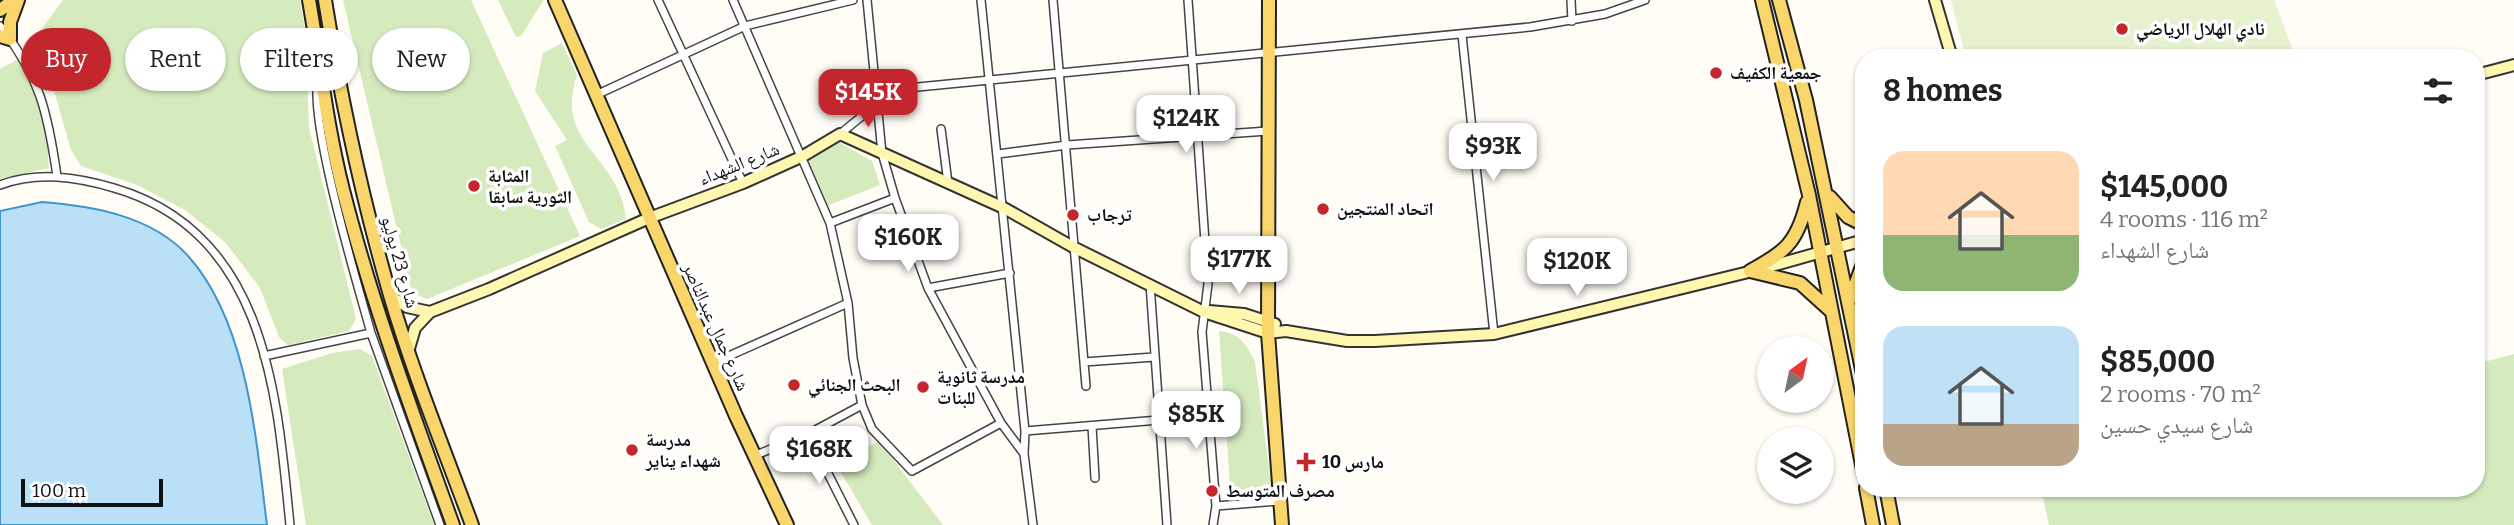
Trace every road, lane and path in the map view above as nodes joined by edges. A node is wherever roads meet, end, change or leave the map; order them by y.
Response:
1 (16, 0) edge
2 (309, 0) edge
3 (325, 0) edge
4 (555, 0) edge
5 (658, 0) edge
6 (733, 0) edge
7 (853, 0) edge
8 (867, 0) edge
9 (981, 0) edge
10 (1053, 0) edge
11 (1188, 0) edge
12 (1269, 0) edge
13 (1571, 0) edge
14 (1645, 0) edge
15 (1762, 0) edge
16 (1779, 0) edge
17 (1935, 0) edge
18 (828, 3) edge
19 (0, 10) edge
20 (1572, 21) junction
21 (0, 26) edge
22 (745, 26) junction
23 (314, 28) edge
24 (1462, 35) junction
25 (5, 37) edge
26 (1949, 49) edge
27 (1269, 53) junction
28 (684, 57) junction
29 (1194, 61) junction
30 (2514, 65) edge
31 (2485, 73) edge
32 (1060, 74) junction
33 (989, 81) junction
34 (314, 91) edge
35 (325, 91) edge
36 (877, 92) junction
37 (596, 96) junction
38 (878, 103) junction
39 (941, 129) dead end
40 (1268, 131) junction
41 (841, 134) junction
42 (1199, 136) junction
43 (1067, 145) junction
44 (882, 153) junction
45 (998, 154) junction
46 (803, 156) junction
47 (57, 176) junction
48 (743, 183) junction
49 (948, 183) junction
50 (0, 185) edge
51 (1826, 192) junction
52 (1809, 195) junction
53 (895, 198) junction
54 (1004, 208) junction
55 (649, 218) junction
56 (1855, 219) edge
57 (830, 223) junction
58 (1855, 243) edge
59 (1073, 247) junction
60 (1839, 247) junction
61 (1819, 253) junction
62 (1750, 271) junction
63 (1010, 273) junction
64 (1150, 284) junction
65 (928, 288) junction
66 (1855, 288) edge
67 (390, 296) junction
68 (848, 303) junction
69 (1849, 306) junction
70 (1831, 311) junction
71 (430, 312) junction
72 (1204, 312) junction
73 (1268, 327) junction
74 (371, 333) junction
75 (1494, 334) junction
76 (1855, 335) edge
77 (408, 352) junction
78 (264, 356) junction
79 (1154, 357) junction
80 (1084, 362) junction
81 (713, 363) junction
82 (1086, 386) dead end
83 (862, 405) junction
84 (1159, 420) junction
85 (1001, 423) junction
86 (410, 426) junction
87 (1092, 426) junction
88 (1855, 430) edge
89 (1025, 431) junction
90 (808, 434) junction
91 (1024, 454) junction
92 (756, 455) junction
93 (1095, 478) dead end
94 (1868, 497) edge
95 (1888, 497) edge
96 (1279, 501) junction
97 (1216, 506) junction
98 (290, 525) edge
99 (440, 525) edge
100 (453, 525) edge
101 (472, 525) edge
102 (787, 525) edge
103 (854, 525) edge
104 (1033, 525) edge
105 (1167, 525) edge
106 (1213, 525) edge
107 (1282, 525) edge
108 (1874, 525) edge
109 (1894, 525) edge

1 - 19 main road
1 - 25 main road
2 - 23 main road, شارع 23 يوليو
3 - 67 main road, شارع 23 يوليو
4 - 37 main road, شارع جمال عبدالناصر
5 - 28 street
6 - 22 street
7 - 18 street
8 - 36 street
9 - 33 street
10 - 32 street
11 - 29 street
12 - 27 main road
13 - 20 street
14 - 20 street
15 - 52 main road
16 - 51 main road
17 - 26 street
18 - 22 street
20 - 24 street
21 - 25 street
22 - 28 street
22 - 46 street
24 - 27 street
24 - 75 street
25 - 47 street
27 - 29 street
27 - 40 main road
28 - 37 street
28 - 48 street
29 - 32 street
29 - 42 street
30 - 31 street
32 - 33 street
32 - 43 street
33 - 36 street
33 - 45 street
34 - 74 street
35 - 86 main road, شارع 23 يوليو
36 - 38 street
37 - 55 main road, شارع جمال عبدالناصر
38 - 41 street
38 - 44 street
39 - 49 street
40 - 42 street
40 - 73 main road
41 - 44 street
41 - 46 street, شارع الشهداء
42 - 43 street
42 - 72 street
43 - 45 street
43 - 59 street
44 - 49 street
44 - 53 street
45 - 54 street
46 - 48 street, شارع الشهداء
46 - 57 street
47 - 50 street
47 - 78 street
48 - 55 street, شارع الشهداء
49 - 54 street
51 - 56 main road
51 - 60 main road
52 - 61 main road
52 - 62 main road
53 - 57 street
53 - 65 street
54 - 59 street
54 - 63 street
55 - 71 street, شارع الشهداء
55 - 81 main road, شارع جمال عبدالناصر
57 - 68 street
58 - 60 street
59 - 64 street
59 - 80 street
60 - 61 street
60 - 69 main road
61 - 62 street
61 - 70 main road
62 - 70 main road
62 - 75 street
63 - 65 street
63 - 89 street
64 - 72 street
64 - 79 street
65 - 85 street
66 - 69 main road
67 - 71 street
67 - 77 main road, شارع 23 يوليو
68 - 81 street
68 - 83 street
69 - 76 main road
70 - 88 main road
71 - 77 street
72 - 73 street
72 - 97 street
73 - 75 street
73 - 96 main road
74 - 78 street
74 - 86 street
77 - 101 main road, شارع 23 يوليو
78 - 98 street
79 - 80 street
79 - 84 street
80 - 82 street
81 - 92 main road, شارع جمال عبدالناصر
83 - 85 street
83 - 90 street
84 - 87 street
84 - 105 street
85 - 91 street
86 - 99 street
86 - 100 main road, شارع 23 يوليو
87 - 89 street
87 - 93 street
89 - 91 street
90 - 92 street
90 - 103 street
91 - 104 street
92 - 102 main road, شارع جمال عبدالناصر
94 - 108 main road
95 - 109 main road
96 - 97 street
96 - 107 main road
97 - 106 street

